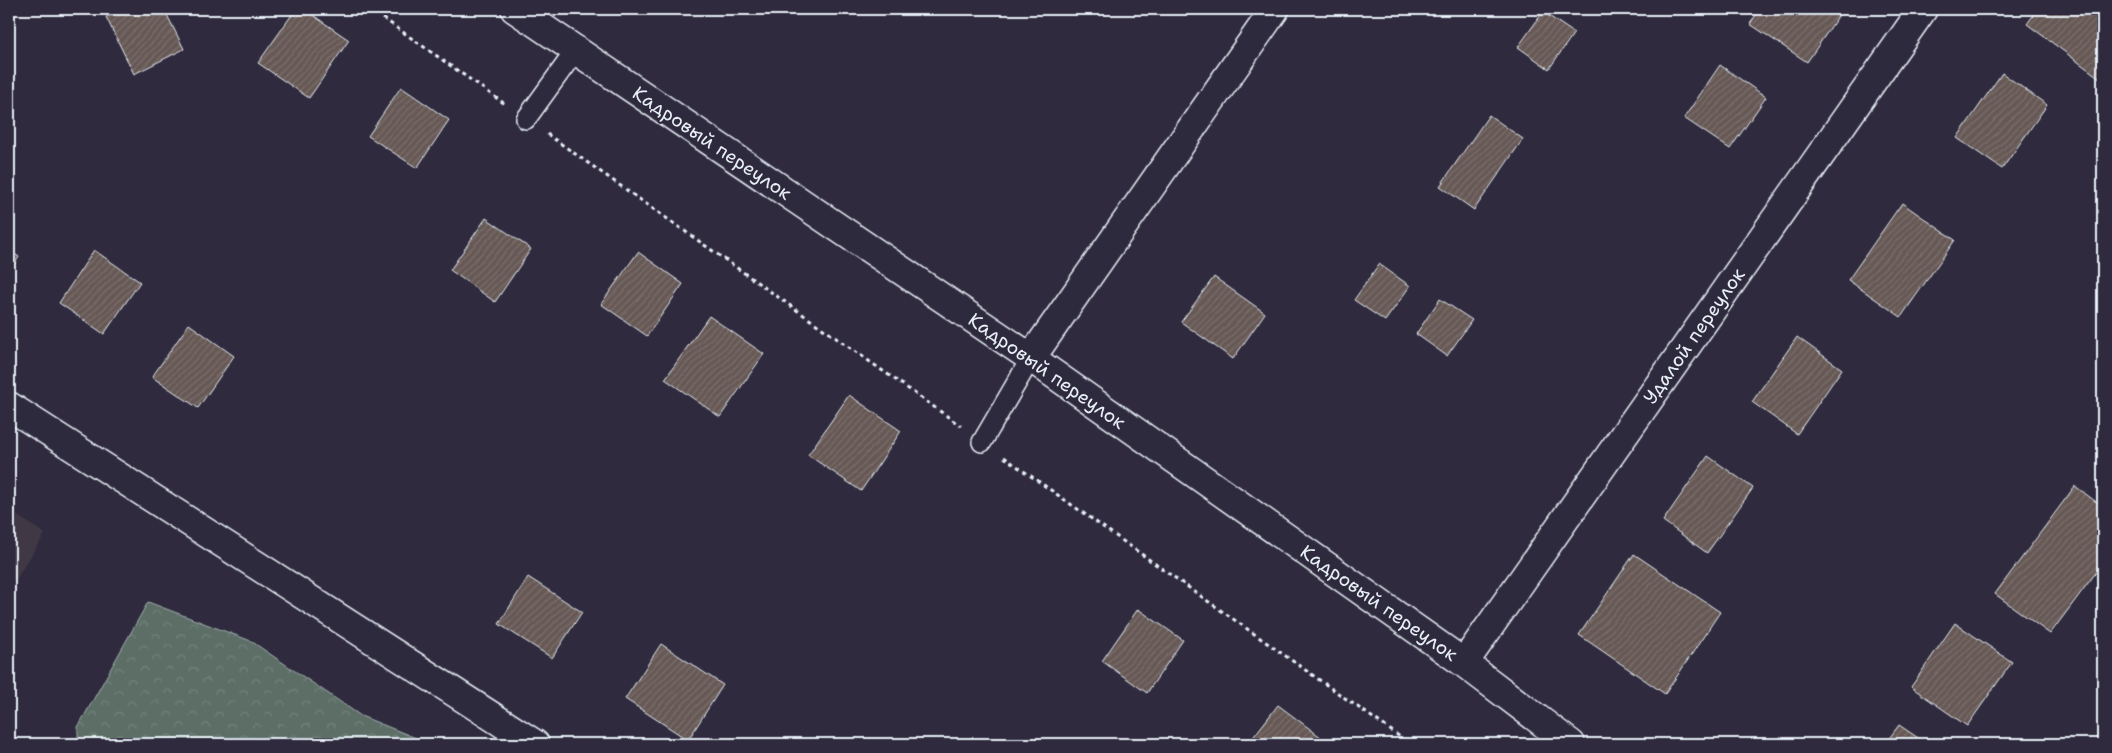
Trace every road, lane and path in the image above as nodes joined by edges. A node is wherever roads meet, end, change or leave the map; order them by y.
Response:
1 (370, 9) edge
2 (515, 9) edge
3 (1274, 9) edge
4 (1923, 9) edge
5 (576, 50) junction
6 (526, 119) junction
7 (1031, 358) junction
8 (9, 406) edge
9 (982, 442) junction
10 (1464, 663) junction
11 (535, 744) edge
12 (1410, 744) edge
13 (1571, 744) edge

1 - 6 path
2 - 5 street, Кадровый переулок
3 - 7 street
4 - 10 street, Удалой переулок
5 - 6 lane
5 - 7 street, Кадровый переулок
6 - 9 path
7 - 9 lane
7 - 10 street, Кадровый переулок
8 - 11 street
9 - 12 path
10 - 13 street, Кадровый переулок

